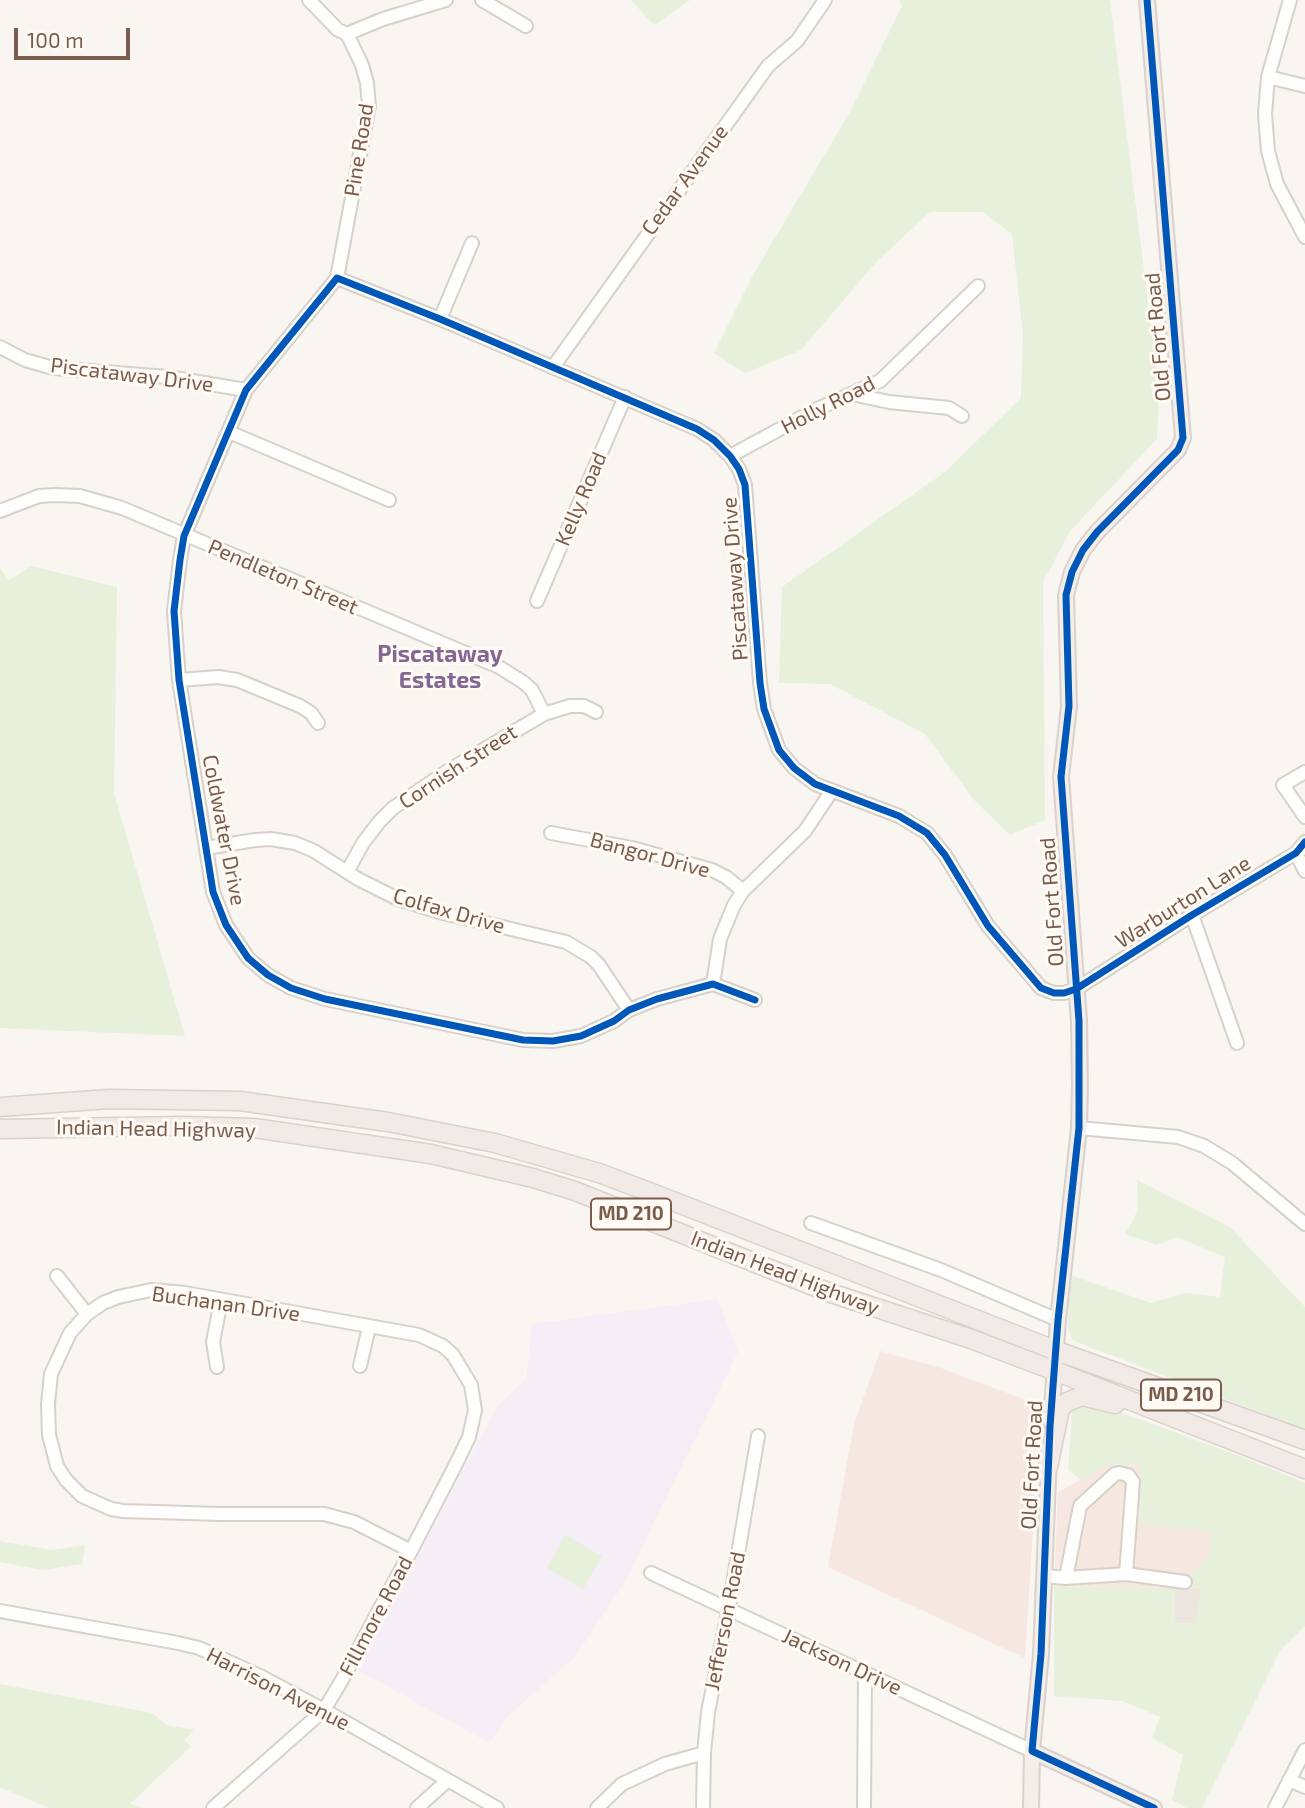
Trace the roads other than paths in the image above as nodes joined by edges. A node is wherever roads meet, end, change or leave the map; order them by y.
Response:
1 (309, 0) edge
2 (446, 0) edge
3 (482, 0) edge
4 (825, 0) edge
5 (1147, 0) edge
6 (1290, 0) edge
7 (526, 26) dead end
8 (347, 34) junction
9 (1268, 77) junction
10 (1305, 86) edge
11 (1305, 237) edge
12 (472, 243) dead end
13 (337, 278) junction
14 (978, 286) dead end
15 (440, 319) junction
16 (0, 347) edge
17 (553, 367) junction
18 (246, 390) junction
19 (852, 394) junction
20 (625, 397) junction
21 (962, 416) dead end
22 (229, 432) junction
23 (730, 456) junction
24 (390, 500) dead end
25 (0, 511) edge
26 (184, 536) junction
27 (537, 601) dead end
28 (179, 680) junction
29 (596, 712) dead end
30 (544, 714) junction
31 (318, 723) dead end
32 (1305, 772) edge
33 (831, 792) junction
34 (1305, 817) edge
35 (551, 833) dead end
36 (1302, 847) edge
37 (206, 848) junction
38 (1305, 871) edge
39 (347, 872) junction
40 (743, 891) junction
41 (1192, 915) junction
42 (713, 984) junction
43 (1076, 989) junction
44 (755, 1000) dead end
45 (629, 1010) junction
46 (1237, 1043) dead end
47 (0, 1107) edge
48 (1079, 1128) junction
49 (0, 1129) edge
50 (811, 1223) dead end
51 (1305, 1224) edge
52 (57, 1276) dead end
53 (222, 1301) junction
54 (87, 1314) junction
55 (1058, 1320) junction
56 (369, 1326) junction
57 (1057, 1351) junction
58 (360, 1366) dead end
59 (217, 1367) dead end
60 (1055, 1371) junction
61 (758, 1436) dead end
62 (1231, 1440) junction
63 (1305, 1440) edge
64 (456, 1464) joint
65 (1048, 1467) junction
66 (1305, 1469) edge
67 (411, 1551) junction
68 (651, 1573) dead end
69 (1126, 1574) junction
70 (1044, 1576) junction
71 (1066, 1578) junction
72 (1185, 1582) dead end
73 (729, 1608) junction
74 (0, 1611) edge
75 (865, 1674) junction
76 (324, 1710) junction
77 (1305, 1750) edge
78 (1032, 1751) junction
79 (704, 1754) junction
80 (1301, 1769) edge
81 (1289, 1780) junction
82 (447, 1781) junction
83 (1305, 1787) edge
84 (213, 1808) edge
85 (417, 1808) edge
86 (497, 1808) edge
87 (597, 1808) edge
88 (704, 1808) edge
89 (864, 1808) edge
90 (1031, 1808) edge
91 (1154, 1808) edge
92 (1275, 1808) edge

1 - 8 street, Pine Road
2 - 8 street
3 - 7 street
4 - 17 street, Cedar Avenue
5 - 43 main road, Old Fort Road
6 - 9 street
8 - 13 street, Pine Road
9 - 10 street
9 - 11 street
12 - 15 street
13 - 15 street, Piscataway Drive
13 - 18 street
14 - 19 street, Holly Road
15 - 17 street, Piscataway Drive
16 - 18 street, Piscataway Drive
17 - 20 street, Piscataway Drive
18 - 22 street, Coldwater Drive
19 - 21 street
19 - 23 street, Holly Road
20 - 23 street, Piscataway Drive
20 - 27 street, Kelly Road
22 - 24 street
22 - 26 street, Coldwater Drive
23 - 33 street, Piscataway Drive
25 - 26 street, Pendleton Street
26 - 28 street, Coldwater Drive
26 - 30 street, Pendleton Street
28 - 31 street
28 - 37 street, Coldwater Drive
29 - 30 street, Cornish Street
30 - 39 street, Cornish Street
32 - 34 street
33 - 40 street
33 - 43 street, Piscataway Drive
35 - 40 street, Bangor Drive
36 - 38 street
36 - 41 street, Warburton Lane
37 - 39 street, Colfax Drive
37 - 45 street, Coldwater Drive
39 - 45 street, Colfax Drive
40 - 42 street
41 - 43 street, Warburton Lane
41 - 46 street
42 - 44 street
42 - 45 street, Coldwater Drive
43 - 48 main road, Old Fort Road
47 - 57 highway, Indian Head Highway / MD 210
48 - 51 street
48 - 55 main road, Old Fort Road
49 - 60 highway, Indian Head Highway / MD 210
50 - 55 street
52 - 54 street
53 - 54 street, Buchanan Drive
53 - 56 street, Buchanan Drive
53 - 59 street
54 - 67 street, Buchanan Drive
55 - 57 main road, Old Fort Road
56 - 58 street
56 - 64 street, Buchanan Drive
57 - 60 main road, Old Fort Road
57 - 63 highway, Indian Head Highway / MD 210
60 - 62 highway, Indian Head Highway / MD 210
60 - 65 main road, Old Fort Road
61 - 73 street, Jefferson Road
62 - 65 highway
62 - 66 highway, Indian Head Highway / MD 210
64 - 67 street, Fillmore Road
65 - 70 main road, Old Fort Road
67 - 76 street, Fillmore Road
68 - 73 street, Jackson Drive
69 - 71 street
69 - 71 street
69 - 72 street
70 - 71 street
70 - 78 main road, Old Fort Road
73 - 75 street, Jackson Drive
73 - 79 street, Jefferson Road
74 - 76 street, Harrison Avenue
75 - 78 street, Jackson Drive
75 - 89 street
76 - 82 street, Harrison Avenue
76 - 84 street, Fillmore Road
77 - 80 street
78 - 90 main road, Old Fort Road
78 - 91 main road
79 - 87 street
79 - 88 street, Jefferson Road
80 - 81 street
81 - 83 street
81 - 92 street
82 - 85 street
82 - 86 street, Harrison Avenue

